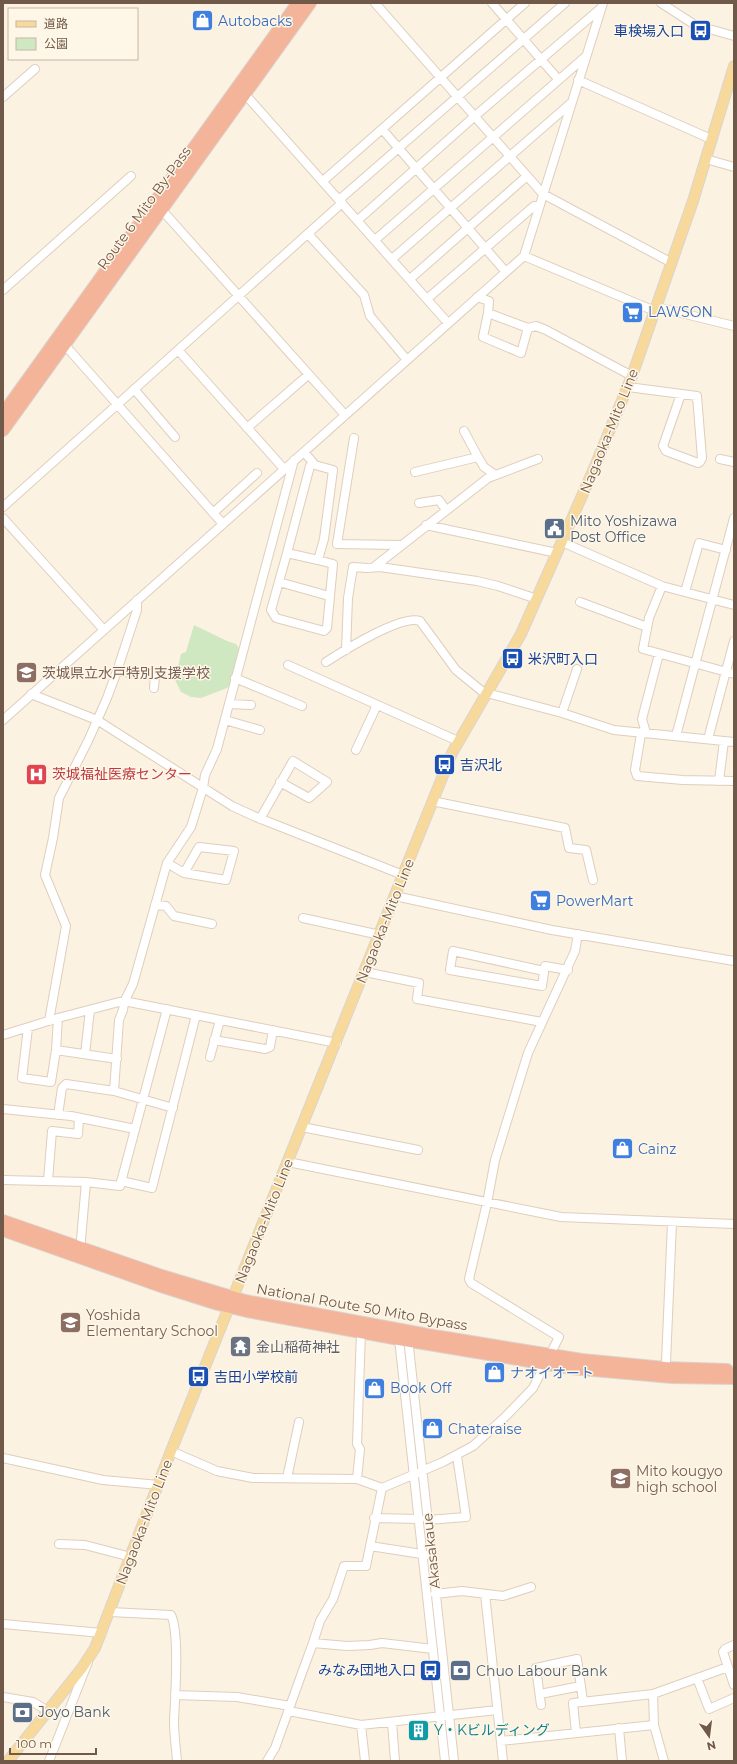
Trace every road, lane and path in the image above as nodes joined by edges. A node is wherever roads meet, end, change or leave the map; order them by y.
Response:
1 (298, 3) edge
2 (310, 3) edge
3 (375, 3) edge
4 (492, 3) edge
5 (525, 3) edge
6 (565, 3) edge
7 (661, 3) edge
8 (601, 4) edge
9 (506, 19) junction
10 (734, 36) edge
11 (523, 40) junction
12 (585, 57) junction
13 (541, 60) junction
14 (734, 66) edge
15 (35, 69) dead end
16 (440, 77) junction
17 (558, 79) junction
18 (578, 80) junction
19 (732, 80) edge
20 (244, 93) junction
21 (3, 97) edge
22 (458, 97) junction
23 (571, 103) junction
24 (475, 116) junction
25 (382, 129) junction
26 (492, 136) junction
27 (712, 139) junction
28 (399, 149) junction
29 (510, 156) junction
30 (706, 159) junction
31 (734, 168) edge
32 (416, 169) junction
33 (131, 176) dead end
34 (528, 176) junction
35 (323, 181) junction
36 (433, 189) junction
37 (543, 194) junction
38 (341, 202) junction
39 (539, 206) junction
40 (450, 208) junction
41 (161, 209) junction
42 (358, 220) junction
43 (468, 228) junction
44 (308, 234) junction
45 (375, 240) junction
46 (485, 248) junction
47 (524, 256) junction
48 (392, 259) junction
49 (672, 263) junction
50 (505, 271) junction
51 (410, 279) junction
52 (3, 290) edge
53 (238, 296) junction
54 (477, 297) junction
55 (427, 299) junction
56 (656, 309) junction
57 (488, 313) junction
58 (448, 323) junction
59 (734, 326) edge
60 (528, 328) junction
61 (64, 344) junction
62 (178, 350) junction
63 (407, 360) junction
64 (308, 375) junction
65 (632, 376) junction
66 (628, 387) junction
67 (134, 389) junction
68 (681, 394) junction
69 (118, 403) junction
70 (3, 414) edge
71 (345, 415) junction
72 (247, 428) junction
73 (3, 430) edge
74 (464, 431) dead end
75 (175, 437) dead end
76 (354, 438) dead end
77 (304, 452) junction
78 (478, 457) junction
79 (720, 458) dead end
80 (538, 459) dead end
81 (294, 460) junction
82 (734, 462) edge
83 (313, 463) junction
84 (284, 469) junction
85 (415, 472) dead end
86 (257, 473) dead end
87 (494, 474) junction
88 (419, 503) dead end
89 (3, 507) edge
90 (446, 510) junction
91 (214, 513) junction
92 (3, 518) edge
93 (734, 518) edge
94 (223, 524) junction
95 (426, 525) junction
96 (732, 536) edge
97 (562, 542) junction
98 (400, 545) junction
99 (726, 550) junction
100 (287, 553) junction
101 (557, 554) junction
102 (318, 560) junction
103 (374, 566) junction
104 (279, 582) junction
105 (662, 586) junction
106 (685, 592) junction
107 (329, 596) junction
108 (537, 599) junction
109 (712, 599) junction
110 (137, 600) junction
111 (580, 602) dead end
112 (734, 605) edge
113 (647, 627) junction
114 (104, 630) junction
115 (734, 641) edge
116 (346, 650) junction
117 (660, 654) junction
118 (326, 662) dead end
119 (695, 663) junction
120 (288, 666) dead end
121 (576, 669) dead end
122 (117, 671) junction
123 (730, 673) edge
124 (235, 678) junction
125 (154, 688) dead end
126 (487, 693) junction
127 (31, 694) junction
128 (229, 704) junction
129 (251, 705) dead end
130 (377, 705) junction
131 (302, 706) dead end
132 (562, 713) junction
133 (3, 720) edge
134 (97, 720) junction
135 (225, 720) junction
136 (260, 730) dead end
137 (644, 733) junction
138 (676, 736) junction
139 (708, 739) junction
140 (458, 741) junction
141 (724, 741) junction
142 (734, 742) edge
143 (356, 750) dead end
144 (719, 781) junction
145 (734, 781) edge
146 (280, 782) junction
147 (203, 788) junction
148 (432, 801) junction
149 (260, 819) junction
150 (167, 863) junction
151 (184, 873) junction
152 (403, 875) junction
153 (593, 880) dead end
154 (395, 896) junction
155 (155, 905) junction
156 (303, 918) dead end
157 (212, 924) dead end
158 (578, 934) junction
159 (380, 935) junction
160 (734, 961) edge
161 (544, 970) junction
162 (568, 970) junction
163 (365, 972) junction
164 (124, 1002) junction
165 (167, 1009) junction
166 (90, 1010) junction
167 (196, 1015) junction
168 (58, 1018) junction
169 (220, 1020) junction
170 (49, 1021) junction
171 (542, 1022) junction
172 (28, 1028) junction
173 (273, 1030) junction
174 (3, 1035) edge
175 (214, 1040) junction
176 (337, 1043) junction
177 (56, 1050) junction
178 (85, 1054) junction
179 (210, 1057) dead end
180 (118, 1059) junction
181 (114, 1091) junction
182 (143, 1100) junction
183 (172, 1108) junction
184 (3, 1109) edge
185 (58, 1115) junction
186 (80, 1118) junction
187 (302, 1127) junction
188 (135, 1129) junction
189 (418, 1150) dead end
190 (288, 1162) junction
191 (3, 1180) edge
192 (48, 1181) junction
193 (121, 1181) junction
194 (86, 1182) junction
195 (487, 1203) junction
196 (3, 1221) edge
197 (672, 1222) junction
198 (734, 1224) edge
199 (3, 1230) edge
200 (79, 1252) junction
201 (232, 1302) junction
202 (361, 1332) junction
203 (405, 1337) junction
204 (548, 1360) junction
205 (666, 1362) junction
206 (584, 1365) junction
207 (732, 1374) edge
208 (299, 1422) dead end
209 (172, 1451) junction
210 (457, 1456) junction
211 (3, 1458) edge
212 (423, 1471) junction
213 (415, 1475) junction
214 (287, 1478) junction
215 (357, 1479) junction
216 (159, 1485) junction
217 (382, 1488) junction
218 (374, 1518) junction
219 (424, 1520) junction
220 (59, 1544) dead end
221 (370, 1546) junction
222 (427, 1555) junction
223 (131, 1557) junction
224 (531, 1587) dead end
225 (435, 1594) junction
226 (485, 1594) junction
227 (110, 1612) junction
228 (3, 1624) edge
229 (102, 1633) junction
230 (314, 1643) junction
231 (734, 1646) edge
232 (433, 1649) junction
233 (88, 1660) junction
234 (728, 1667) junction
235 (698, 1678) junction
236 (734, 1685) edge
237 (581, 1686) junction
238 (175, 1694) junction
239 (540, 1694) junction
240 (653, 1694) junction
241 (3, 1696) edge
242 (734, 1698) edge
243 (583, 1701) junction
244 (541, 1705) dead end
245 (289, 1709) junction
246 (498, 1710) junction
247 (48, 1711) junction
248 (449, 1716) junction
249 (440, 1717) junction
250 (392, 1722) junction
251 (361, 1725) junction
252 (654, 1725) junction
253 (619, 1728) junction
254 (576, 1733) junction
255 (501, 1741) junction
256 (8, 1761) edge
257 (49, 1761) edge
258 (177, 1761) edge
259 (267, 1761) edge
260 (365, 1761) edge
261 (395, 1761) edge
262 (445, 1761) edge
263 (454, 1761) edge
264 (503, 1761) edge
265 (621, 1761) edge
266 (664, 1761) edge

1 - 70 highway, Route 6 Mito By-Pass
2 - 20 highway, Route 6 Mito By-Pass
3 - 16 street
4 - 9 street
5 - 9 street
6 - 11 street
7 - 10 street
8 - 12 street
8 - 13 street
9 - 11 street
9 - 16 street
11 - 13 street
11 - 22 street
12 - 17 street
12 - 18 street
13 - 17 street
13 - 24 street
14 - 19 main road, Nagaoka-Mito Line
15 - 21 street
16 - 22 street
16 - 25 street
17 - 26 street
18 - 23 street
18 - 27 street
19 - 27 main road, Nagaoka-Mito Line
20 - 35 street
20 - 41 highway, Route 6 Mito By-Pass
22 - 24 street
22 - 28 street
23 - 29 street
23 - 37 street
24 - 26 street
24 - 32 street
25 - 28 street
25 - 35 street
26 - 29 street
26 - 36 street
27 - 30 main road, Nagaoka-Mito Line
28 - 32 street
28 - 38 street
29 - 34 street
29 - 40 street
30 - 31 street
30 - 49 main road, Nagaoka-Mito Line
32 - 36 street
32 - 42 street
33 - 52 street
34 - 37 street
34 - 43 street
35 - 38 street
36 - 40 street
36 - 45 street
37 - 39 street
37 - 49 street
38 - 42 street
38 - 44 street
39 - 46 street
39 - 47 street
40 - 43 street
40 - 48 street
41 - 53 street
41 - 61 highway, Route 6 Mito By-Pass
42 - 45 street
43 - 46 street
43 - 51 street
44 - 53 street
44 - 63 street
45 - 48 street
46 - 50 street
46 - 55 street
47 - 50 street
47 - 56 street
48 - 51 street
49 - 56 main road, Nagaoka-Mito Line
50 - 54 street
51 - 55 street
53 - 62 street
53 - 64 street
54 - 57 street
54 - 58 street
55 - 58 street
56 - 59 street
56 - 65 main road, Nagaoka-Mito Line
57 - 60 street
57 - 60 street
58 - 63 street
60 - 65 street
61 - 69 street
61 - 73 highway, Route 6 Mito By-Pass
62 - 67 street
62 - 72 street
63 - 71 street
64 - 71 street
64 - 72 street
65 - 66 main road, Nagaoka-Mito Line
66 - 68 street
66 - 97 main road, Nagaoka-Mito Line
67 - 69 street
67 - 75 street
68 - 68 street
69 - 89 street
69 - 91 street
71 - 77 street
72 - 84 street
74 - 78 street
76 - 98 street
77 - 81 street
77 - 83 street
78 - 85 street
78 - 87 street
79 - 82 street
80 - 87 street
81 - 84 street
81 - 124 street
83 - 100 street
83 - 102 street
84 - 94 street
86 - 91 street
87 - 90 street
88 - 90 street
90 - 95 street
91 - 94 street
92 - 114 street
93 - 96 street
94 - 110 street
95 - 98 street
95 - 101 street
96 - 99 street
97 - 101 main road, Nagaoka-Mito Line
97 - 105 street
98 - 103 street
99 - 106 street
99 - 109 street
100 - 102 street
100 - 104 street
101 - 108 main road, Nagaoka-Mito Line
102 - 107 street
103 - 108 street
103 - 116 street
104 - 107 street
104 - 107 street
105 - 106 street
105 - 113 street
106 - 109 street
108 - 126 main road, Nagaoka-Mito Line
109 - 112 street
109 - 119 street
110 - 114 street
110 - 122 street
111 - 113 street
113 - 117 street
114 - 127 street
115 - 123 street
116 - 118 street
116 - 126 street
117 - 119 street
117 - 137 street
119 - 123 street
119 - 138 street
120 - 130 street
121 - 132 street
122 - 125 street
122 - 134 street
123 - 139 street
124 - 128 street
124 - 131 street
126 - 132 street
126 - 140 main road, Nagaoka-Mito Line
127 - 133 street
127 - 134 street
128 - 129 street
128 - 135 street
130 - 140 street
130 - 143 street
132 - 137 street
134 - 147 street
134 - 170 street
135 - 136 street
135 - 147 street
137 - 138 street
137 - 144 street
138 - 139 street
139 - 141 street
140 - 148 main road, Nagaoka-Mito Line
141 - 142 street
141 - 144 street
144 - 145 street
146 - 146 street
146 - 149 street
147 - 149 street
147 - 150 street
148 - 152 main road, Nagaoka-Mito Line
148 - 153 street
149 - 152 street
150 - 151 street
150 - 155 street
151 - 151 street
152 - 154 main road, Nagaoka-Mito Line
154 - 158 street
154 - 159 main road, Nagaoka-Mito Line
155 - 157 street
155 - 164 street
156 - 159 street
158 - 160 street
158 - 162 street
159 - 163 main road, Nagaoka-Mito Line
161 - 161 street
161 - 162 street
162 - 171 street
163 - 171 street
163 - 176 main road, Nagaoka-Mito Line
164 - 165 street
164 - 166 street
164 - 180 street
165 - 167 street
165 - 182 street
166 - 168 street
166 - 178 street
167 - 169 street
167 - 183 street
168 - 170 street
168 - 177 street
169 - 173 street
169 - 175 street
170 - 172 street
171 - 195 street
172 - 174 street
172 - 177 street
173 - 175 street
173 - 176 street
175 - 179 street
176 - 187 main road, Nagaoka-Mito Line
177 - 178 street
178 - 180 street
180 - 181 street
181 - 182 street
181 - 185 street
182 - 183 street
182 - 188 street
183 - 193 street
184 - 185 street
185 - 186 street
186 - 188 street
186 - 192 street
187 - 189 street
187 - 190 main road, Nagaoka-Mito Line
188 - 193 street
190 - 195 street
190 - 201 main road, Nagaoka-Mito Line
191 - 192 street
192 - 194 street
193 - 194 street
194 - 200 street
195 - 197 street
195 - 204 street
196 - 200 highway, National Route 50 Mito Bypass
197 - 198 street
197 - 205 street
199 - 200 highway, National Route 50 Mito Bypass
200 - 201 highway, National Route 50 Mito Bypass
201 - 202 highway, National Route 50 Mito Bypass
201 - 203 highway, National Route 50 Mito Bypass
201 - 209 main road, Nagaoka-Mito Line
202 - 203 highway, National Route 50 Mito Bypass
202 - 215 street
203 - 204 highway, National Route 50 Mito Bypass
203 - 212 street, Akasakaue
203 - 213 street, Akasakaue
204 - 206 highway, National Route 50 Mito Bypass
204 - 210 street
205 - 206 highway
205 - 207 highway
206 - 207 highway, National Route 50 Mito Bypass
206 - 207 highway
208 - 214 street
209 - 214 street
209 - 216 main road, Nagaoka-Mito Line
210 - 212 street
210 - 219 street
211 - 216 street
212 - 213 street
212 - 219 street, Akasakaue
213 - 217 street
213 - 219 street, Akasakaue
214 - 215 street
215 - 217 street
216 - 223 main road, Nagaoka-Mito Line
217 - 218 street
218 - 219 street
218 - 221 street
219 - 222 street, Akasakaue
220 - 223 street
221 - 222 street
221 - 230 street
222 - 225 street, Akasakaue
222 - 232 street, Akasakaue
223 - 227 main road, Nagaoka-Mito Line
224 - 226 street
225 - 226 street
225 - 248 street, Akasakaue
226 - 246 street
227 - 229 main road, Nagaoka-Mito Line
227 - 238 street
228 - 229 street
229 - 233 main road, Nagaoka-Mito Line
230 - 232 street
230 - 245 street
231 - 234 street
232 - 249 street, Akasakaue
233 - 247 main road, Nagaoka-Mito Line
233 - 257 street
234 - 235 street
234 - 236 street
235 - 240 street
235 - 242 street
237 - 239 street
237 - 239 street
237 - 243 street
238 - 245 street
238 - 258 street
239 - 244 street
240 - 243 street
240 - 252 street
241 - 247 street
243 - 254 street
245 - 251 street
245 - 259 street
246 - 248 street
246 - 255 street
247 - 256 main road, Nagaoka-Mito Line
248 - 249 street
248 - 263 street, Akasakaue
249 - 250 street
249 - 262 street, Akasakaue
250 - 251 street
250 - 261 street
251 - 260 street
252 - 253 street
252 - 266 street
253 - 254 street
253 - 265 street
254 - 255 street
255 - 264 street

